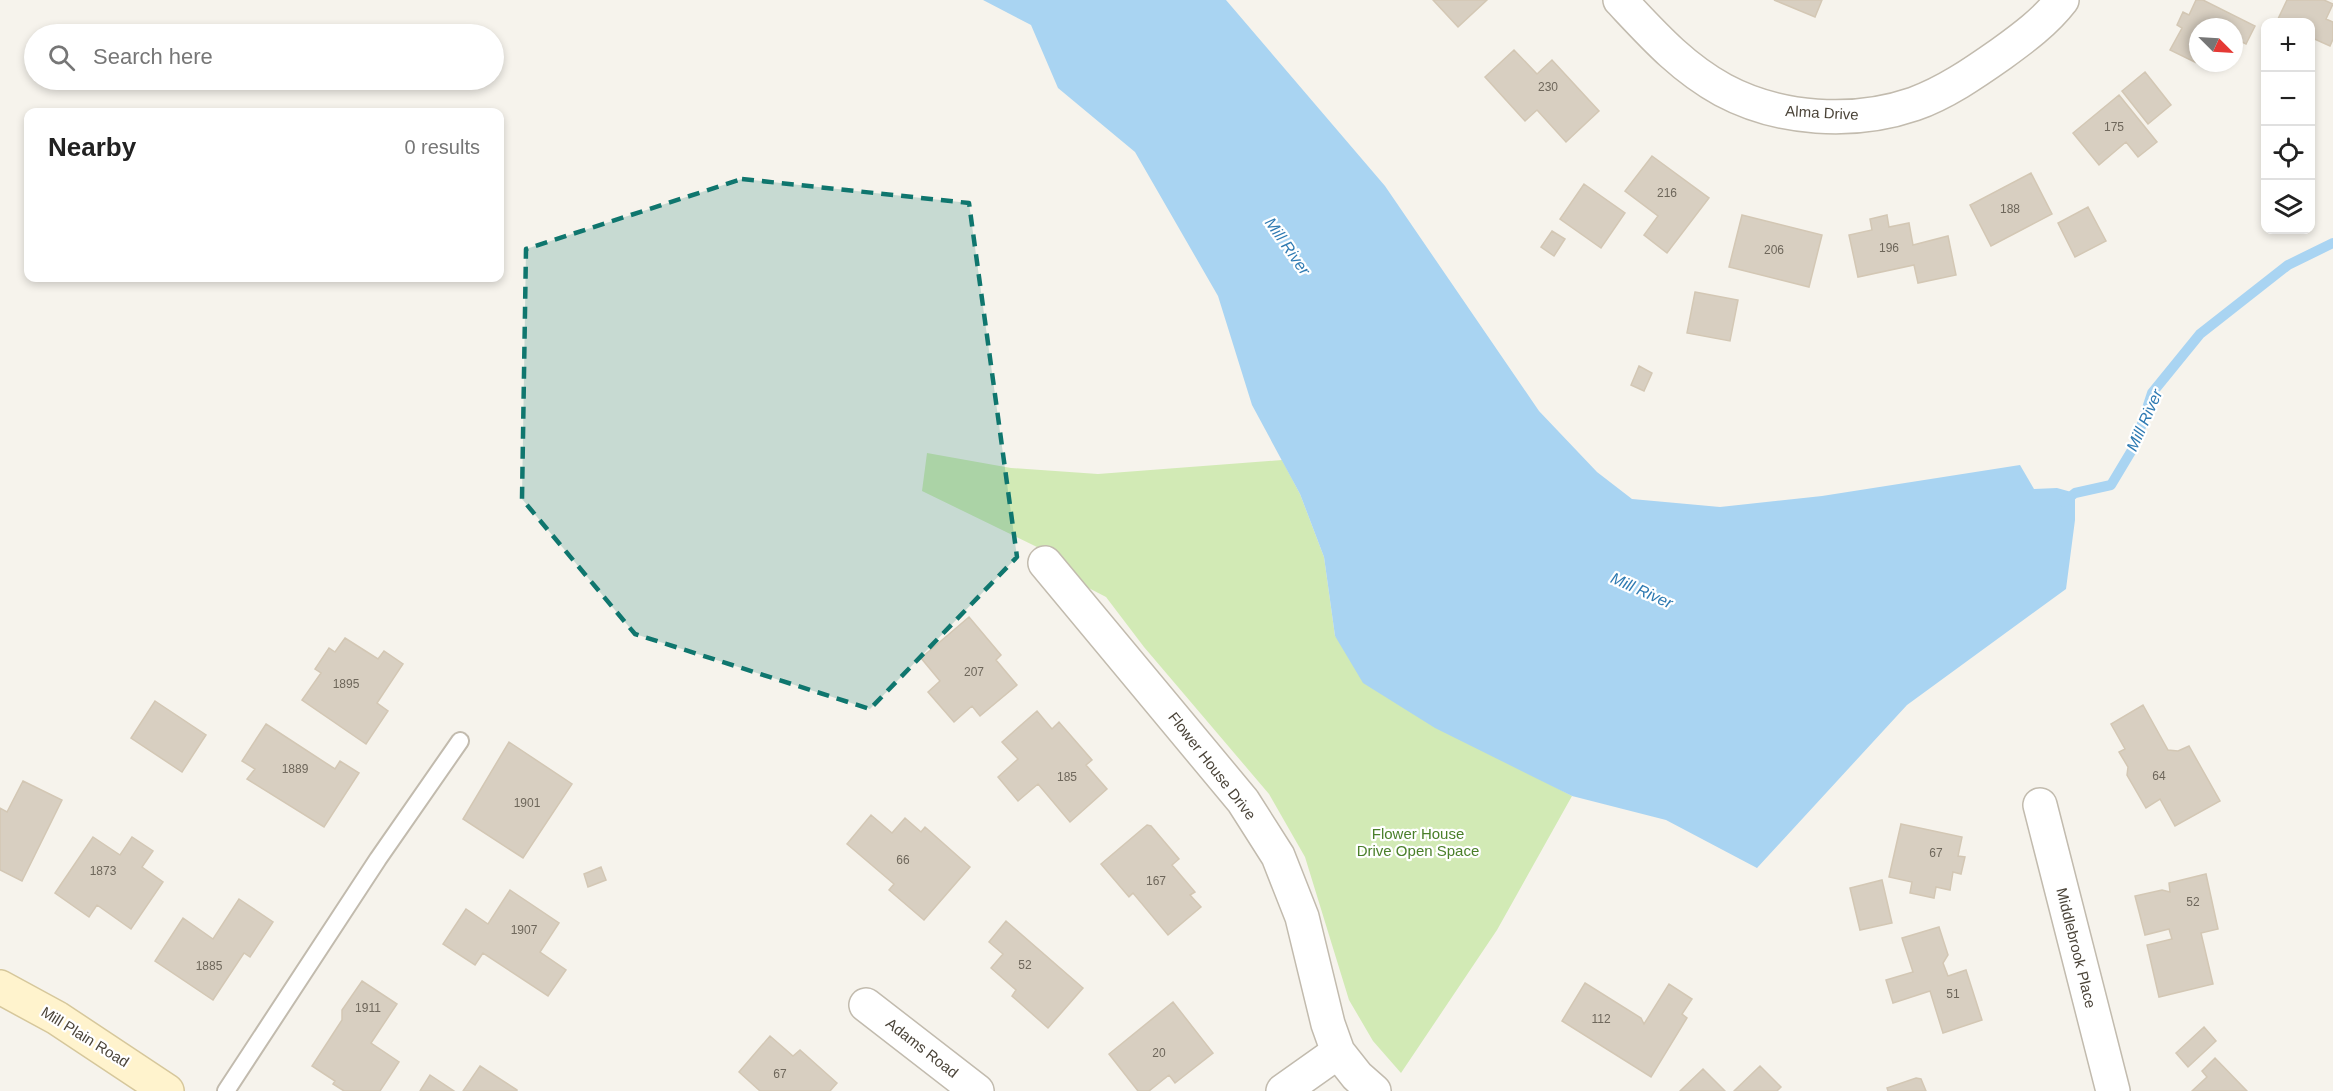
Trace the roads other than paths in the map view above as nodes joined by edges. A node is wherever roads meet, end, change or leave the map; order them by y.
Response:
1 (1620, 0) edge
2 (2062, 0) edge
3 (1045, 563) dead end
4 (460, 741) dead end
5 (2040, 805) dead end
6 (0, 987) edge
7 (866, 1005) dead end
8 (1338, 1052) junction
9 (167, 1091) edge
10 (225, 1091) edge
11 (977, 1091) edge
12 (1283, 1091) edge
13 (1374, 1091) edge
14 (2113, 1091) edge

1 - 2 street, Alma Drive
3 - 8 street, Flower House Drive
4 - 10 lane
5 - 14 street, Middlebrook Place
6 - 9 main road, Mill Plain Road
7 - 11 street, Adams Road
8 - 12 street
8 - 13 street, Flower House Drive

